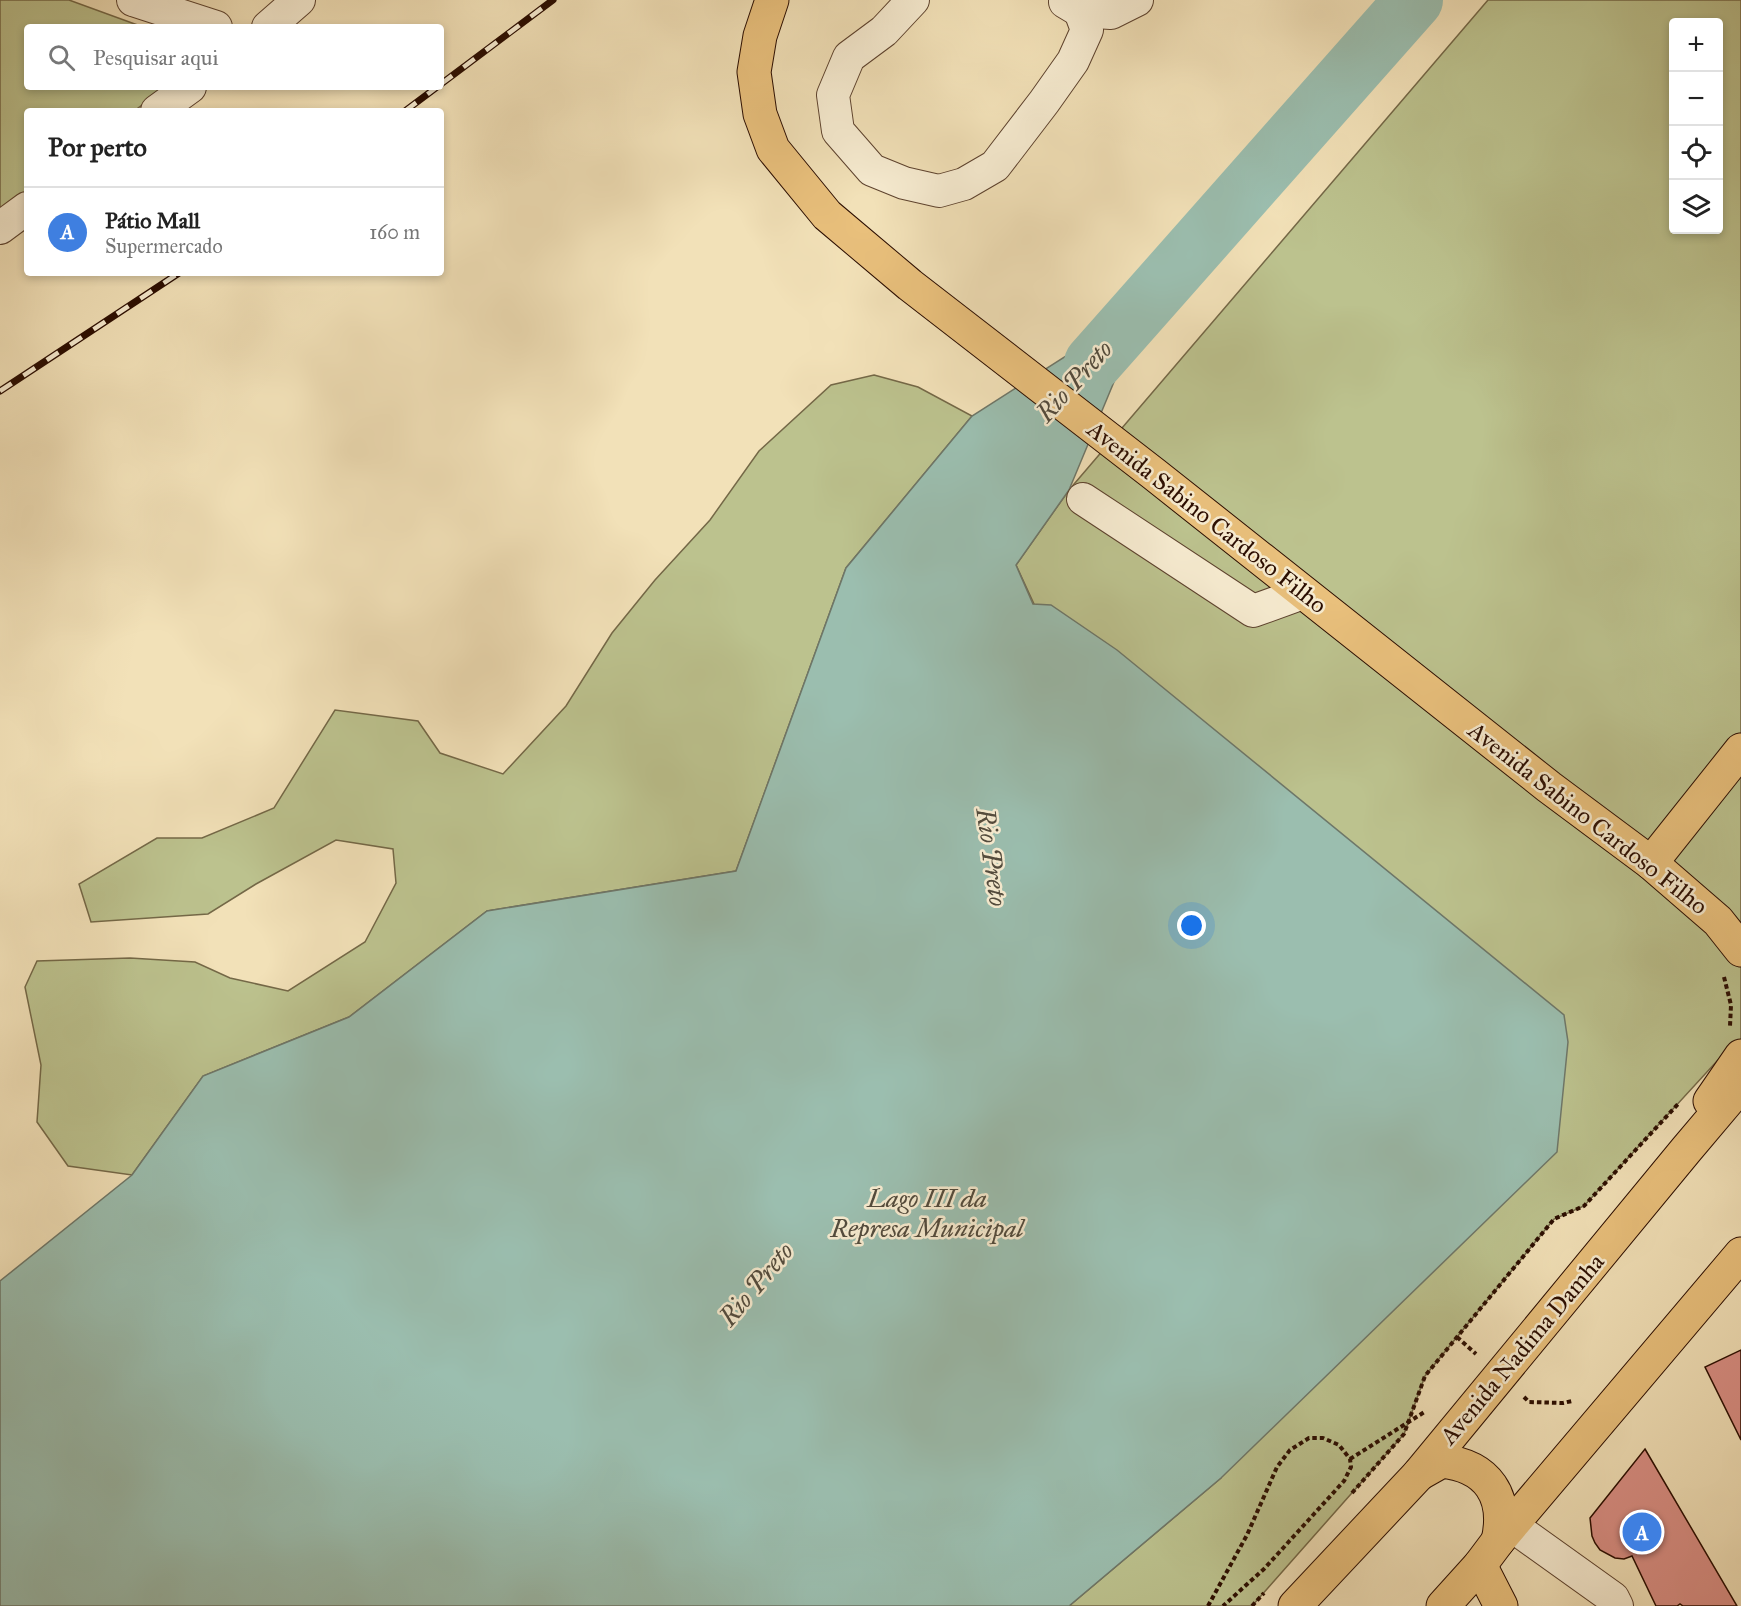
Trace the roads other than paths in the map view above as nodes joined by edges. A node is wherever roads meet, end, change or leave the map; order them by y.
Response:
1 (133, 0) edge
2 (299, 0) edge
3 (772, 0) edge
4 (913, 0) edge
5 (1137, 0) edge
6 (1071, 5) edge
7 (207, 24) edge
8 (271, 24) edge
9 (186, 90) edge
10 (161, 108) edge
11 (24, 210) edge
12 (0, 228) edge
13 (1083, 499) dead end
14 (1303, 593) junction
15 (1741, 750) edge
16 (1651, 863) junction
17 (1731, 959) edge
18 (1735, 1041) edge
19 (1741, 1085) edge
20 (1686, 1150) junction
21 (1741, 1254) edge
22 (1419, 1474) junction
23 (1496, 1544) junction
24 (1295, 1606) edge
25 (1443, 1606) edge
26 (1502, 1606) edge
27 (1617, 1606) edge

1 - 7 street
2 - 8 street
3 - 14 main road, Avenida Sabino Cardoso Filho
4 - 6 street
5 - 6 street
9 - 10 street
11 - 12 street
13 - 14 street
14 - 16 main road, Avenida Sabino Cardoso Filho
15 - 16 main road
16 - 17 main road, Avenida Sabino Cardoso Filho
18 - 20 main road
19 - 20 main road, Avenida Nadima Damha
20 - 22 main road, Avenida Nadima Damha
21 - 23 main road
22 - 23 main road
22 - 24 main road, Avenida Nadima Damha
23 - 25 main road
23 - 26 main road
23 - 27 street

